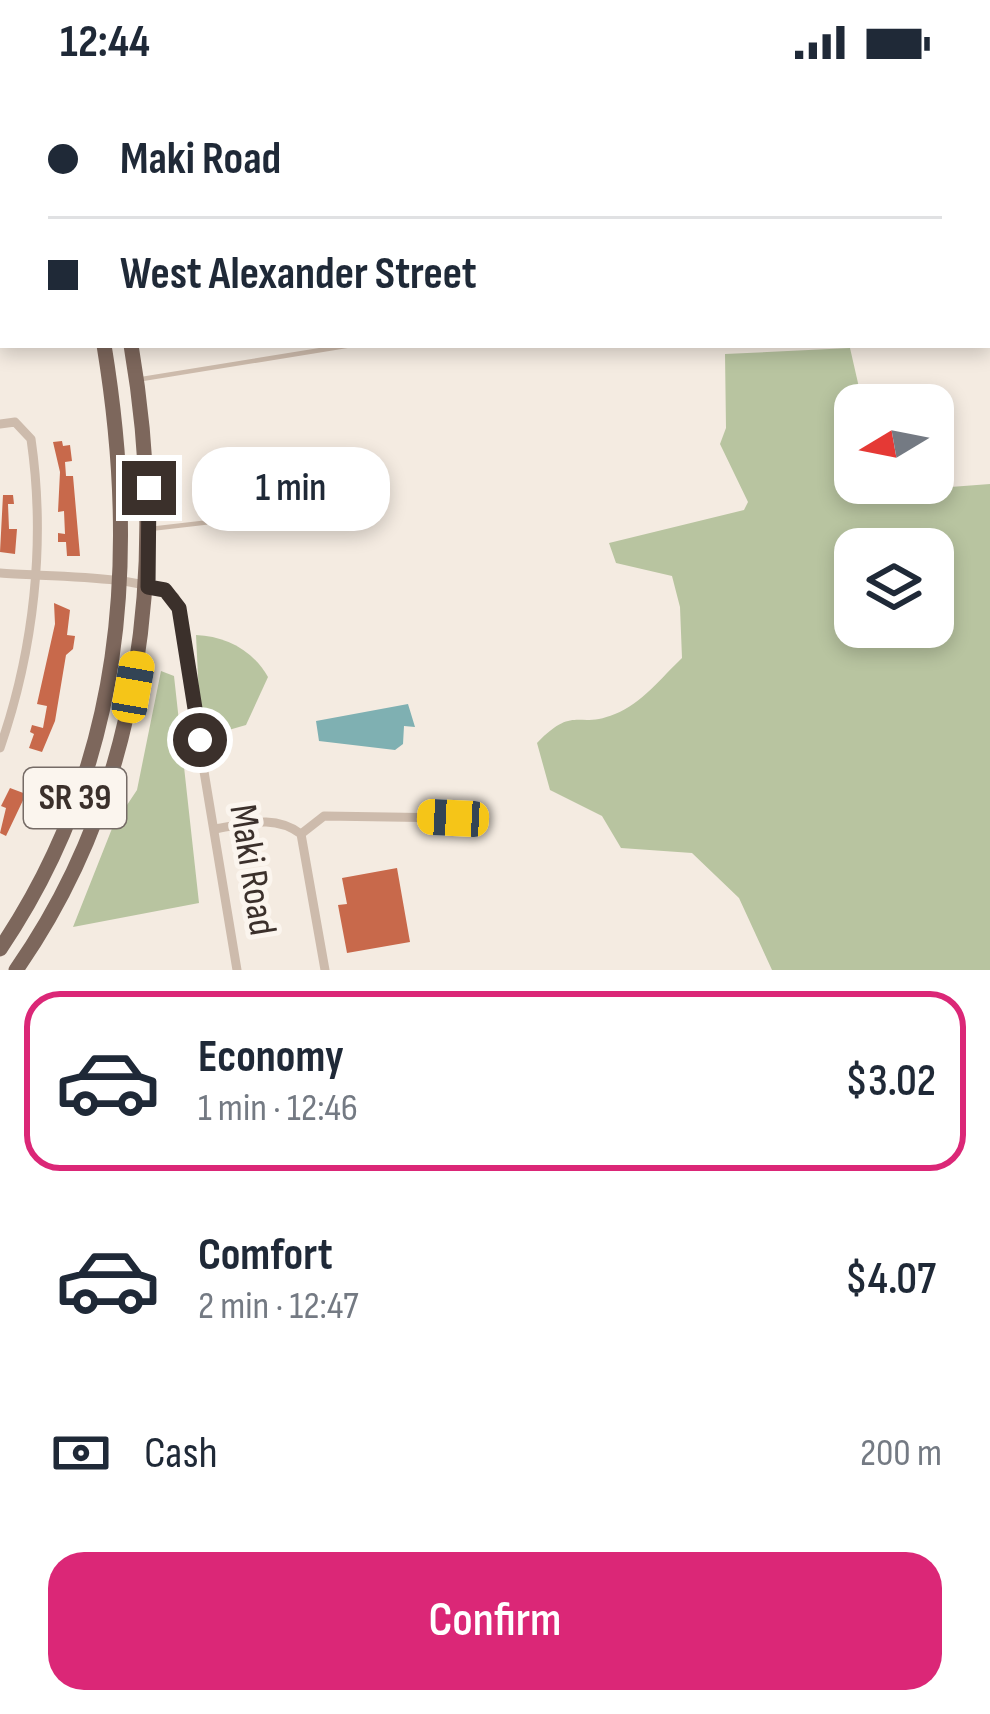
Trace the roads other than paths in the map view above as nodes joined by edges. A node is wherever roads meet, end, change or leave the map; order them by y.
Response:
1 (104, 348) edge
2 (132, 348) edge
3 (334, 348) edge
4 (137, 380) junction
5 (0, 424) edge
6 (249, 505) dead end
7 (150, 529) junction
8 (0, 573) edge
9 (36, 576) junction
10 (122, 584) junction
11 (148, 587) junction
12 (0, 748) edge
13 (453, 818) dead end
14 (214, 829) junction
15 (301, 834) junction
16 (0, 949) edge
17 (322, 969) edge
18 (16, 970) edge
19 (237, 970) edge

1 - 10 main road, SR 39
2 - 4 main road, SR 39
3 - 4 lane
4 - 7 main road, SR 39
5 - 9 street
6 - 7 lane
7 - 11 main road, SR 39
8 - 9 street
9 - 10 street
9 - 12 street
10 - 11 street
10 - 16 main road, SR 39
11 - 14 street, Maki Road
11 - 18 main road, SR 39
13 - 15 street
14 - 15 street
14 - 19 street, Maki Road
15 - 17 street

